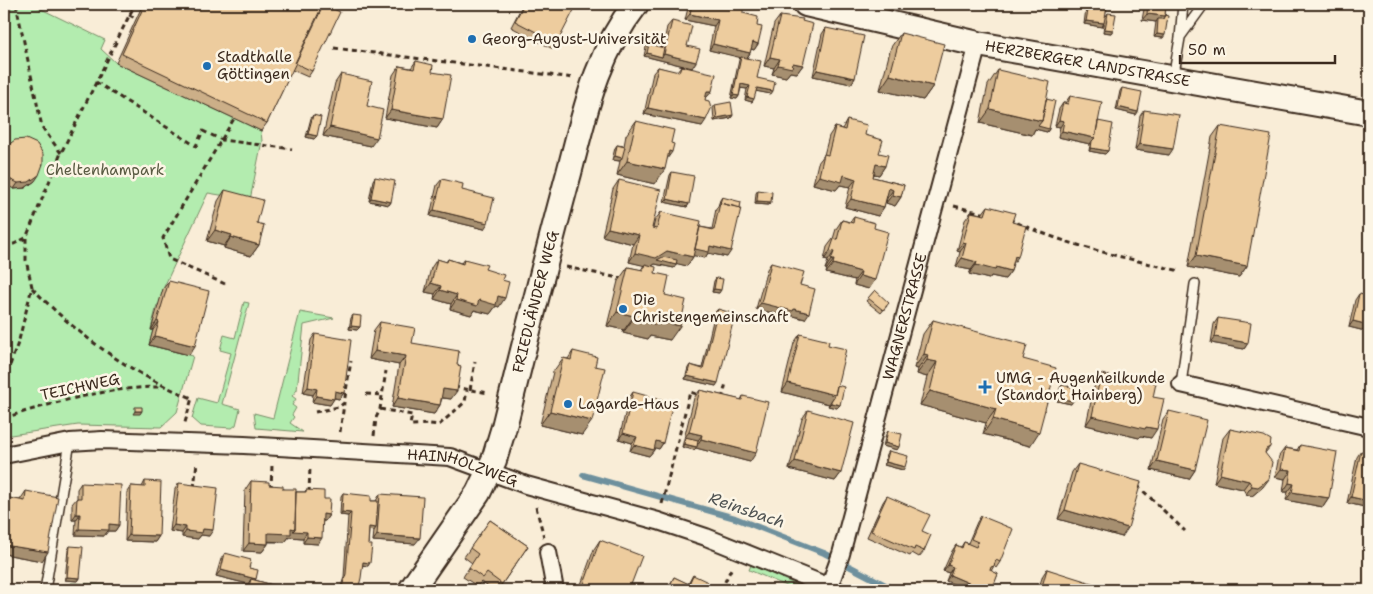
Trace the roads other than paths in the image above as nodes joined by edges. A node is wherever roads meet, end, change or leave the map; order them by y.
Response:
1 (636, 4) edge
2 (806, 4) edge
3 (1183, 4) edge
4 (1204, 4) edge
5 (1180, 38) junction
6 (978, 44) junction
7 (1172, 79) junction
8 (1369, 113) edge
9 (1196, 284) dead end
10 (1181, 384) joint
11 (1369, 427) edge
12 (70, 442) junction
13 (4, 455) edge
14 (489, 472) junction
15 (548, 552) road end
16 (833, 588) edge
17 (45, 590) edge
18 (410, 590) edge
19 (555, 590) edge

1 - 14 street, FRIEDLÄNDER WEG
2 - 6 street, HERZBERGER LANDSTRASSE
3 - 5 lane
4 - 5 lane
5 - 7 lane
6 - 7 street, HERZBERGER LANDSTRASSE
6 - 16 street, WAGNERSTRASSE
7 - 8 street, HERZBERGER LANDSTRASSE
9 - 10 lane
10 - 11 street
12 - 13 street, HAINHOLZWEG
12 - 14 street, HAINHOLZWEG
12 - 17 lane
14 - 16 street, HAINHOLZWEG
14 - 18 street, FRIEDLÄNDER WEG
15 - 19 street

